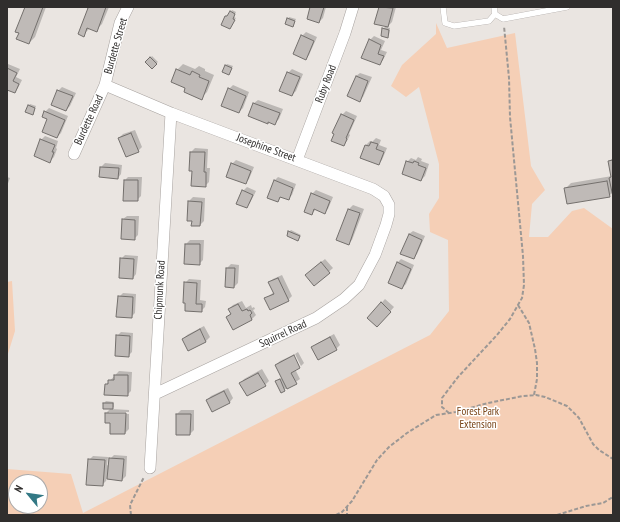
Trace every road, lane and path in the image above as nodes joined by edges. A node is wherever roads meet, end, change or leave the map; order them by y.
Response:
1 (128, 7) edge
2 (353, 7) edge
3 (444, 7) edge
4 (494, 7) edge
5 (567, 7) edge
6 (495, 14) junction
7 (503, 19) junction
8 (105, 86) junction
9 (170, 113) junction
10 (74, 154) dead end
11 (297, 160) junction
12 (381, 239) joint
13 (518, 305) junction
14 (155, 394) junction
15 (534, 395) junction
16 (449, 413) junction
17 (613, 459) edge
18 (150, 468) joint
19 (613, 497) edge
20 (347, 507) junction
21 (131, 515) edge
22 (336, 515) edge
23 (347, 515) edge
24 (557, 515) edge

1 - 8 street, Burdette Street
2 - 11 street, Ruby Road
3 - 6 lane
4 - 6 lane
5 - 7 lane
6 - 7 lane
7 - 13 path
8 - 9 street, Josephine Street
8 - 10 street, Burdette Road
9 - 11 street, Josephine Street
9 - 14 street, Chipmunk Road
11 - 12 street, Josephine Street
12 - 14 street, Squirrel Road
13 - 15 path
13 - 16 path
14 - 18 street, Chipmunk Road
15 - 16 path
15 - 17 path
16 - 20 path
18 - 21 path
19 - 24 path
20 - 22 path
20 - 23 path

